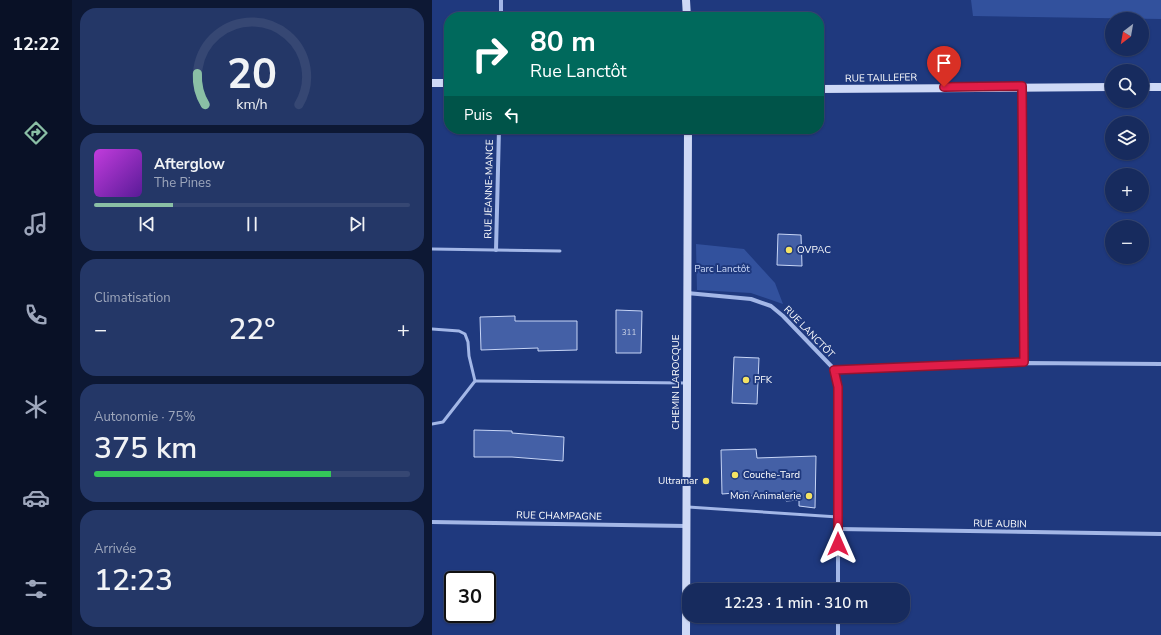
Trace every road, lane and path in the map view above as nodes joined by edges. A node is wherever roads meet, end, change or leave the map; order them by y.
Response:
1 (501, 0) edge
2 (686, 0) edge
3 (501, 12) edge
4 (686, 12) edge
5 (432, 83) edge
6 (444, 83) edge
7 (1022, 86) junction
8 (1105, 87) edge
9 (1149, 87) edge
10 (1161, 87) edge
11 (824, 89) edge
12 (499, 134) edge
13 (688, 134) edge
14 (432, 249) edge
15 (496, 250) junction
16 (560, 251) dead end
17 (687, 293) junction
18 (432, 329) edge
19 (1024, 362) junction
20 (1161, 364) edge
21 (834, 370) junction
22 (475, 381) junction
23 (686, 383) junction
24 (432, 424) edge
25 (686, 507) junction
26 (838, 517) junction
27 (432, 522) edge
28 (686, 526) junction
29 (838, 529) junction
30 (1161, 534) edge
31 (838, 583) edge
32 (838, 623) edge
33 (686, 635) edge
34 (838, 635) edge

1 - 3 street
2 - 4 main road
5 - 6 main road
7 - 8 main road, RUE TAILLEFER
7 - 11 main road, RUE TAILLEFER
7 - 19 street
9 - 10 main road
12 - 15 street, RUE JEANNE-MANCE
13 - 17 main road, CHEMIN LAROCQUE
14 - 15 lane
15 - 16 lane
17 - 21 street, RUE LANCTÔT
17 - 23 main road, CHEMIN LAROCQUE
18 - 22 lane
19 - 20 street, RUE LANCTÔT
19 - 21 street, RUE LANCTÔT
21 - 26 street
22 - 23 lane
22 - 24 lane
23 - 25 main road, CHEMIN LAROCQUE
25 - 26 lane
25 - 28 main road, CHEMIN LAROCQUE
26 - 29 street
27 - 28 street, RUE CHAMPAGNE
28 - 33 main road, CHEMIN LAROCQUE
29 - 30 street, RUE AUBIN
29 - 31 street
32 - 34 street

